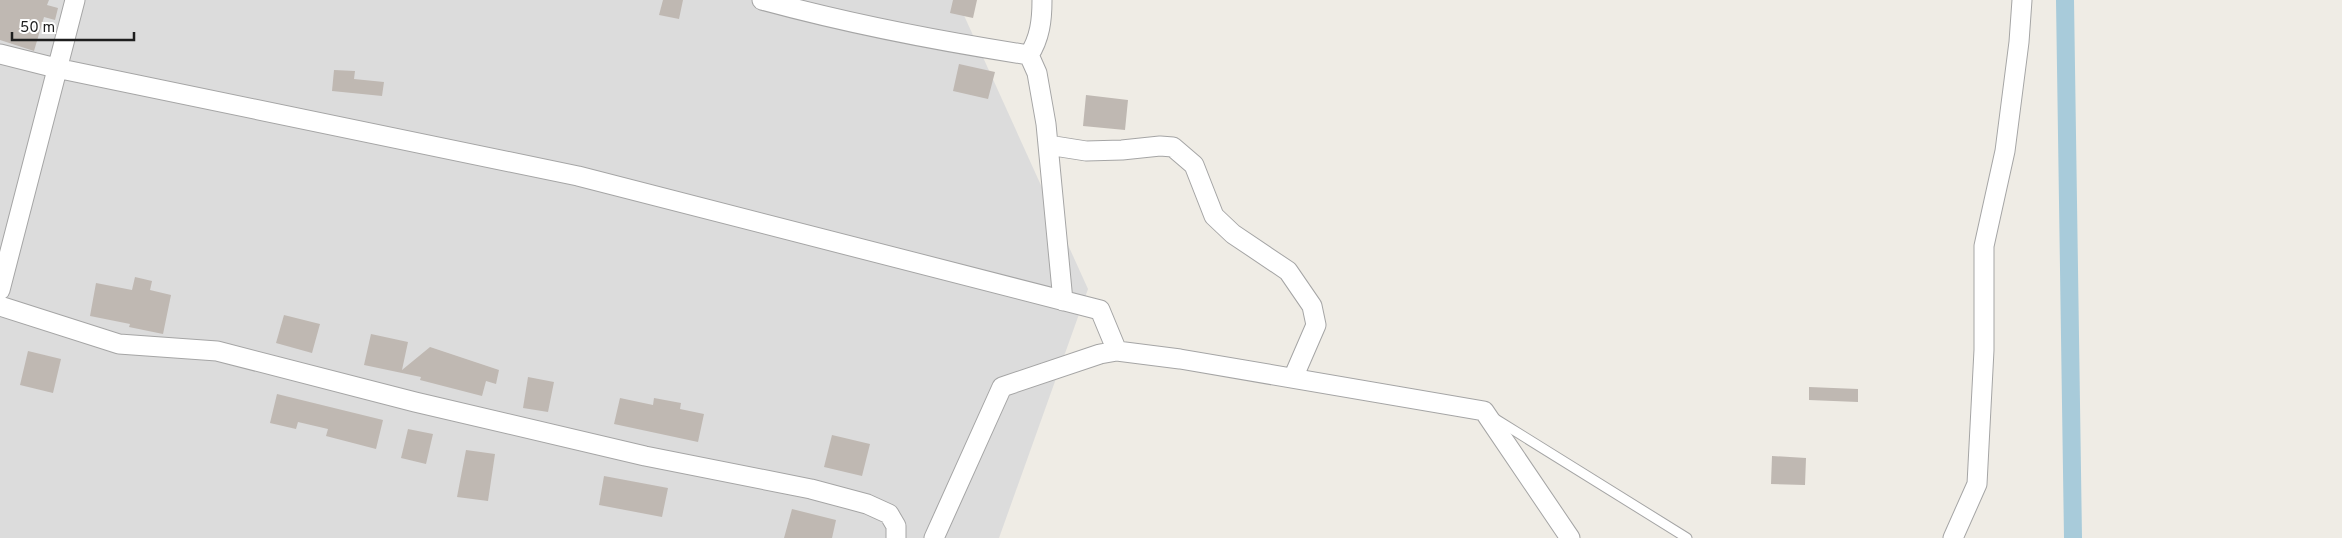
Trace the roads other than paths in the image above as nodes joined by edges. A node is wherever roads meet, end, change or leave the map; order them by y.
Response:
1 (75, 0) edge
2 (762, 0) edge
3 (1042, 0) edge
4 (2022, 0) edge
5 (0, 54) edge
6 (1029, 55) junction
7 (56, 68) junction
8 (1048, 145) junction
9 (0, 290) edge
10 (1063, 300) junction
11 (0, 306) edge
12 (1117, 351) junction
13 (1293, 378) junction
14 (1484, 411) junction
15 (896, 538) edge
16 (934, 538) edge
17 (1570, 538) edge
18 (1687, 538) edge
19 (1953, 538) edge

1 - 7 street
2 - 6 street
3 - 6 street
4 - 19 street
5 - 7 street
6 - 8 street
7 - 9 street
7 - 10 street
8 - 10 street
8 - 13 street
10 - 12 street
11 - 15 street
12 - 13 street
12 - 16 street
13 - 14 street
14 - 17 street
14 - 18 lane

